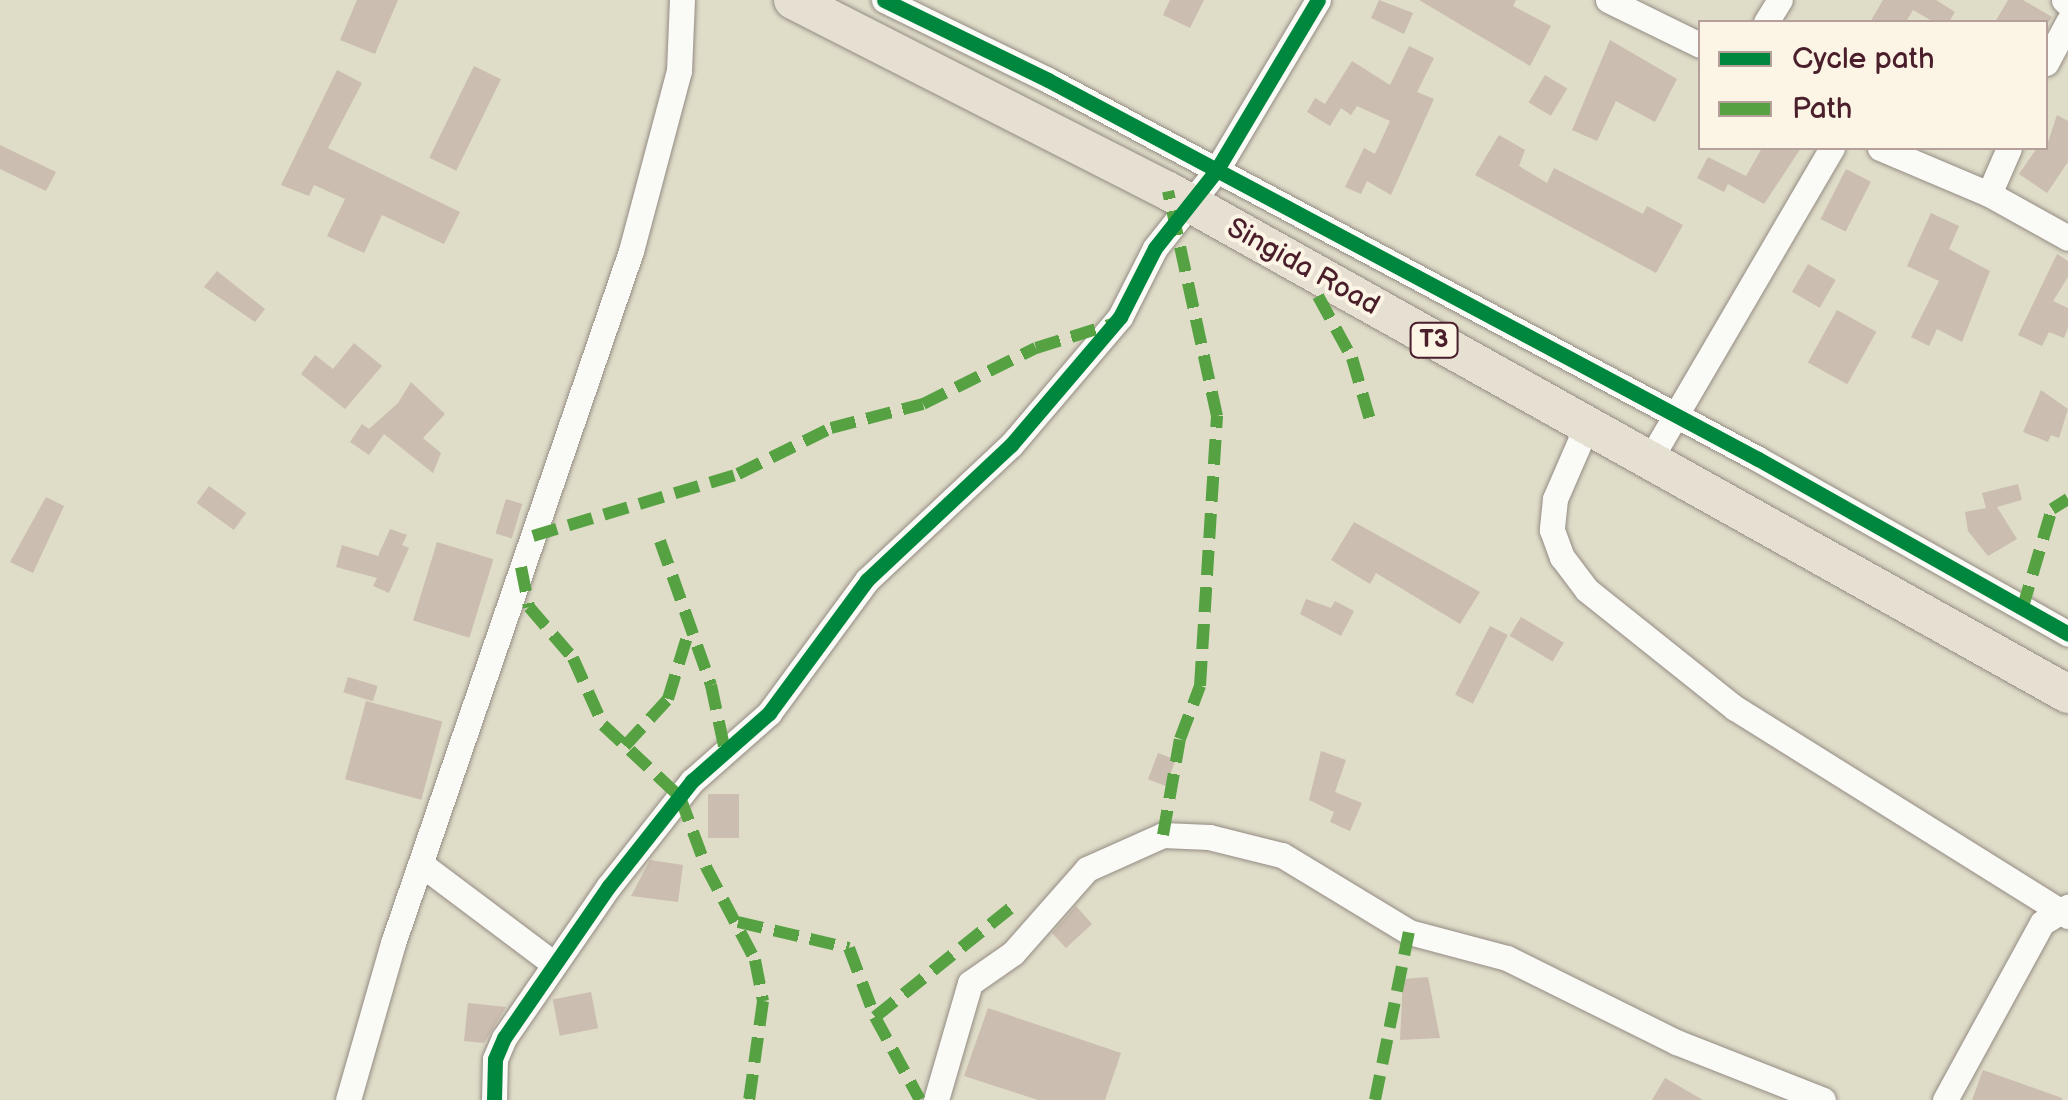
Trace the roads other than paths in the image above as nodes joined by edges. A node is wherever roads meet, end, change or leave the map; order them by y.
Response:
1 (682, 0) edge
2 (793, 0) edge
3 (884, 0) edge
4 (1318, 0) edge
5 (1608, 0) edge
6 (2068, 22) edge
7 (1698, 44) edge
8 (2048, 59) edge
9 (1831, 150) edge
10 (1885, 150) edge
11 (2008, 150) edge
12 (1216, 171) junction
13 (1990, 194) junction
14 (1192, 205) junction
15 (2068, 238) edge
16 (1676, 418) junction
17 (1588, 425) junction
18 (1649, 461) junction
19 (2068, 634) edge
20 (2068, 694) edge
21 (421, 864) junction
22 (2065, 912) edge
23 (554, 964) junction
24 (348, 1100) edge
25 (494, 1100) edge
26 (936, 1100) edge
27 (1823, 1100) edge
28 (1945, 1100) edge

1 - 21 street
2 - 14 highway, Singida Road / T3
3 - 12 street
4 - 12 street
5 - 7 street
6 - 8 street
9 - 16 street
10 - 13 street
11 - 13 street
12 - 14 street
12 - 16 street
13 - 15 street
14 - 17 highway, Singida Road / T3
14 - 23 street
16 - 18 street
16 - 19 street
17 - 18 highway, Singida Road / T3
17 - 22 street
18 - 20 highway, Singida Road / T3
21 - 23 street
21 - 24 street
22 - 28 street
23 - 25 street
26 - 27 street

